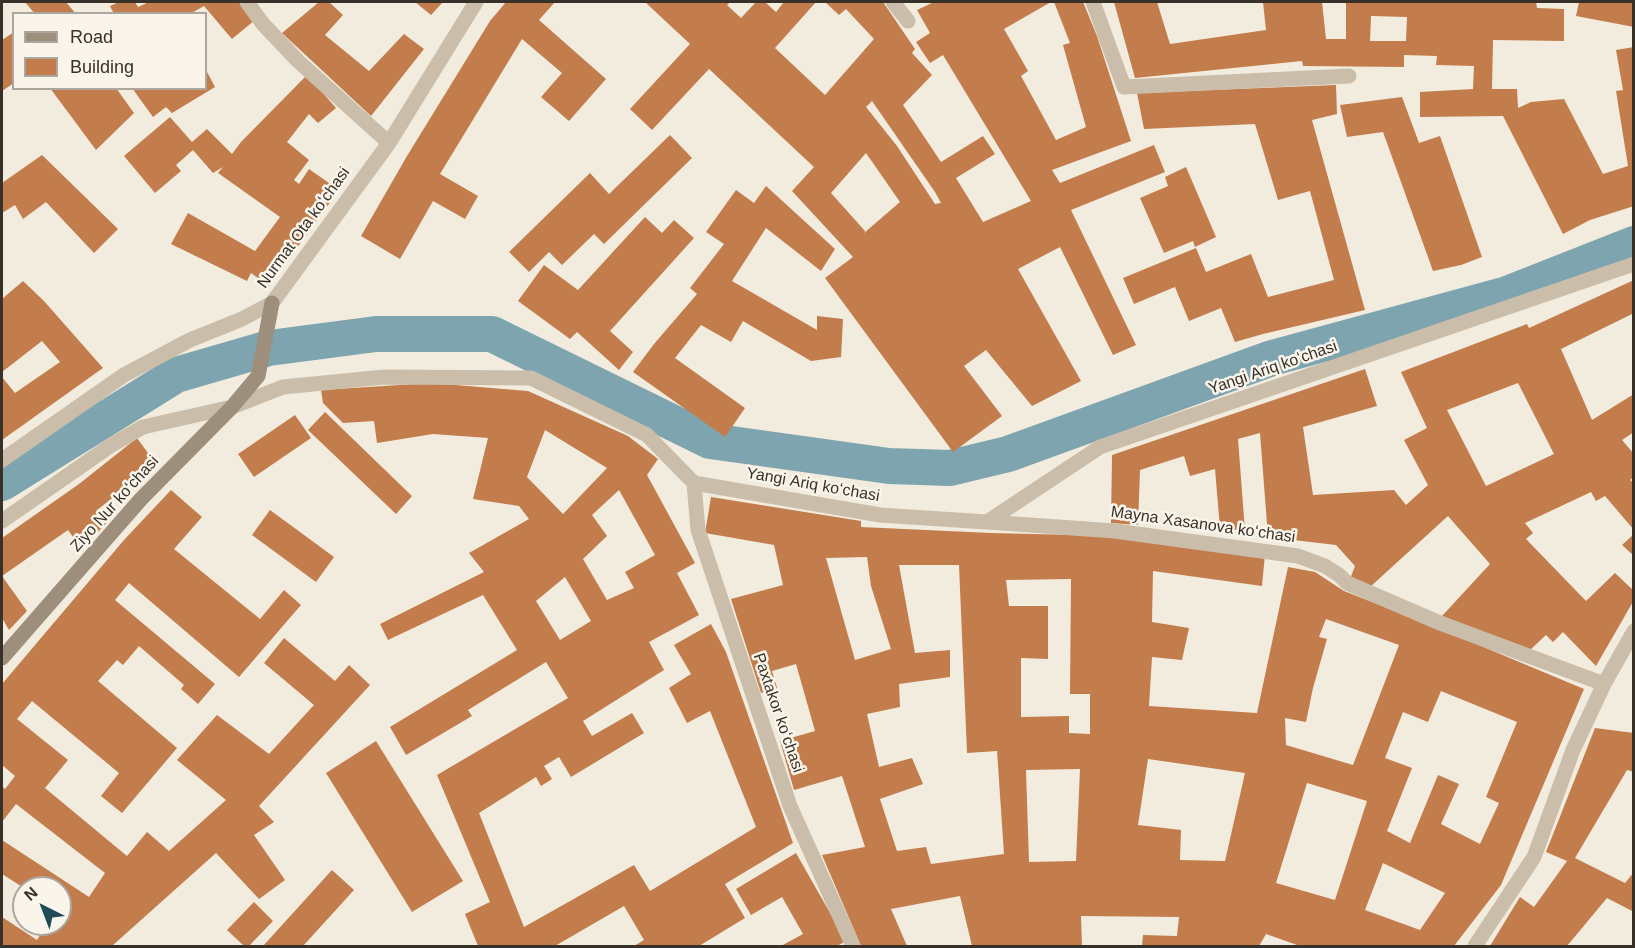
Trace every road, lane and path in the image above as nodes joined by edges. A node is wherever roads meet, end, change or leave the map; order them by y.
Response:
1 (247, 2) edge
2 (476, 2) edge
3 (893, 2) edge
4 (1093, 2) edge
5 (908, 21) dead end
6 (1349, 76) dead end
7 (389, 142) junction
8 (1634, 264) edge
9 (272, 303) junction
10 (232, 407) junction
11 (2, 460) edge
12 (694, 483) junction
13 (2, 521) edge
14 (987, 522) junction
15 (1634, 631) edge
16 (2, 658) edge
17 (1604, 684) junction
18 (853, 946) edge
19 (1475, 946) edge

1 - 7 street
2 - 7 street, Nurmat Ota koʻchasi
3 - 5 street
4 - 6 street
7 - 9 street, Nurmat Ota koʻchasi
8 - 14 street, Yangi Ariq koʻchasi
9 - 10 street, Ziyo Nur koʻchasi
9 - 11 street, Nurmat Ota koʻchasi
10 - 12 street
10 - 13 street
10 - 16 street, Ziyo Nur koʻchasi
12 - 14 street, Yangi Ariq koʻchasi
12 - 18 street, Paxtakor koʻchasi
14 - 17 street, Mayna Xasanova koʻchasi
15 - 17 street
17 - 19 street

